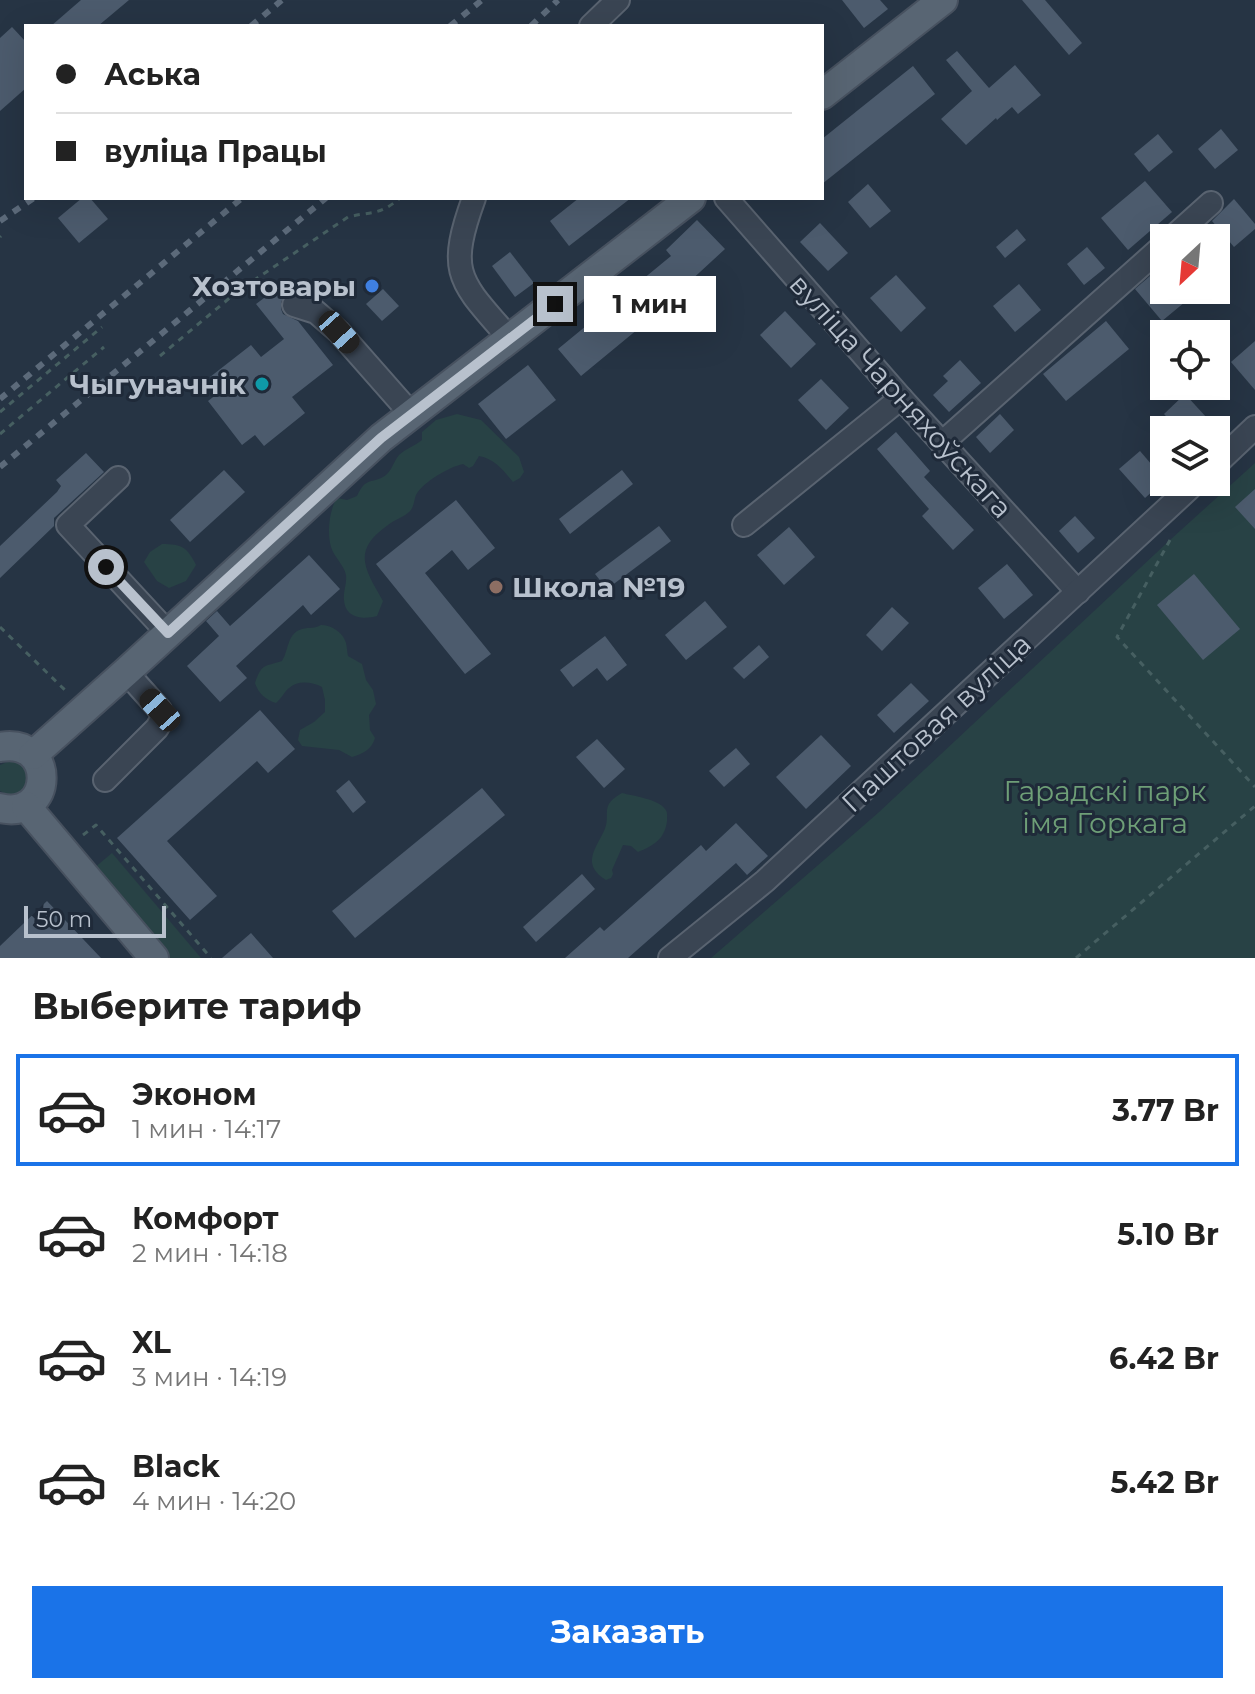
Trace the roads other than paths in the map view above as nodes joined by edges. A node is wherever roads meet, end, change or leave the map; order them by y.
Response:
1 (618, 0) edge
2 (943, 0) edge
3 (593, 24) edge
4 (824, 93) edge
5 (473, 200) edge
6 (688, 200) edge
7 (728, 200) edge
8 (1211, 203) dead end
9 (1188, 224) edge
10 (1150, 257) edge
11 (294, 305) dead end
12 (510, 339) junction
13 (901, 398) junction
14 (412, 415) junction
15 (1255, 427) edge
16 (942, 443) junction
17 (1230, 451) edge
18 (118, 478) dead end
19 (1181, 496) edge
20 (744, 525) dead end
21 (1078, 592) junction
22 (168, 633) junction
23 (126, 672) junction
24 (1, 746) edge
25 (33, 755) junction
26 (105, 780) dead end
27 (13, 807) edge
28 (154, 958) edge
29 (670, 958) edge

1 - 3 street
2 - 4 main road
5 - 12 street
6 - 12 main road
7 - 13 street, вуліца Чарняхоўскага
8 - 9 street
10 - 16 street
11 - 14 street
12 - 14 main road
13 - 16 street, вуліца Чарняхоўскага
13 - 20 street
14 - 22 main road
15 - 17 street
16 - 21 street, вуліца Чарняхоўскага
18 - 22 street
19 - 21 street, Паштовая вуліца
21 - 29 street, Паштовая вуліца
22 - 23 main road
23 - 25 main road
23 - 26 street
24 - 25 main road
25 - 27 main road
27 - 28 main road

